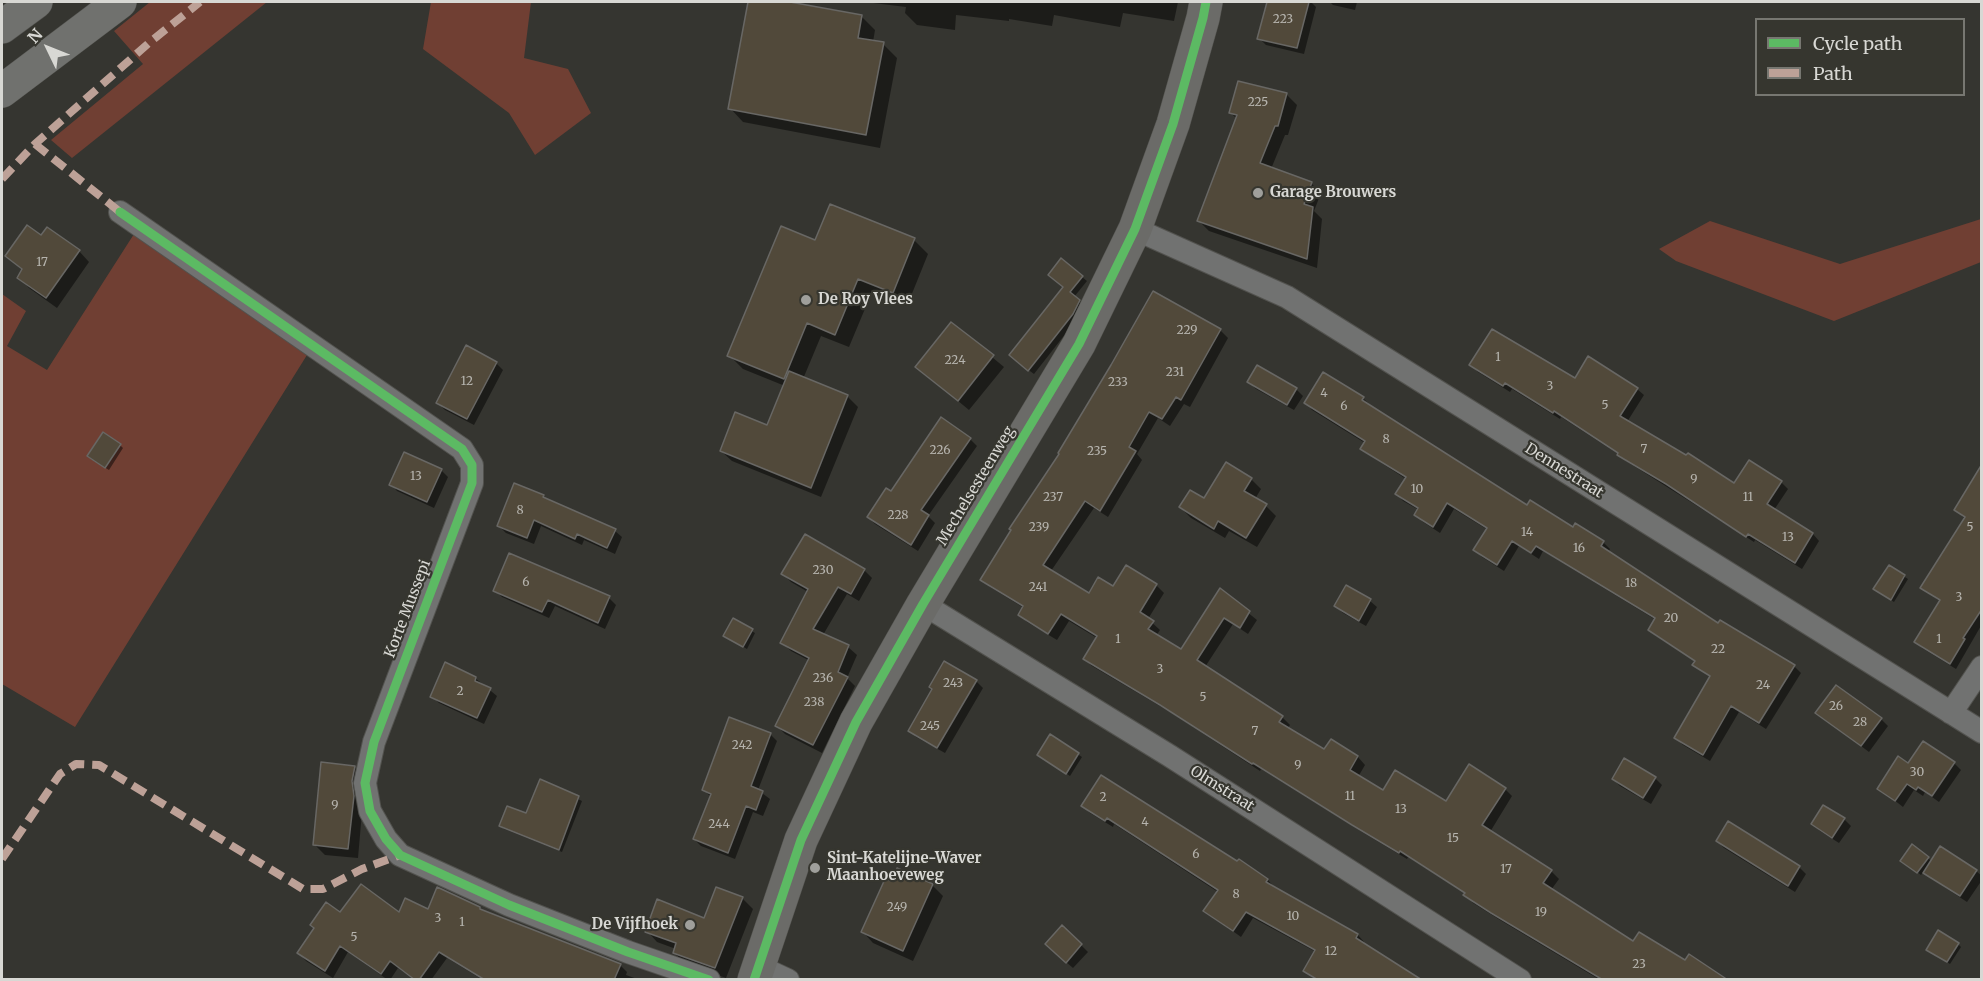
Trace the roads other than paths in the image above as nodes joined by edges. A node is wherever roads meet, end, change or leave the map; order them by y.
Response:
1 (36, 2) edge
2 (120, 2) edge
3 (1206, 2) edge
4 (2, 27) edge
5 (2, 91) edge
6 (120, 212) dead end
7 (1136, 230) junction
8 (923, 604) junction
9 (1982, 667) edge
10 (1952, 713) junction
11 (1982, 732) edge
12 (756, 973) edge
13 (709, 980) edge
14 (788, 980) edge
15 (1520, 980) edge

1 - 4 highway
2 - 5 highway
3 - 7 main road, Mechelsesteenweg
6 - 13 street, Korte Mussepi
7 - 8 main road, Mechelsesteenweg
7 - 10 street, Dennestraat
8 - 12 main road, Mechelsesteenweg
8 - 15 street, Olmstraat
9 - 10 street
10 - 11 street, Dennestraat
12 - 14 street

